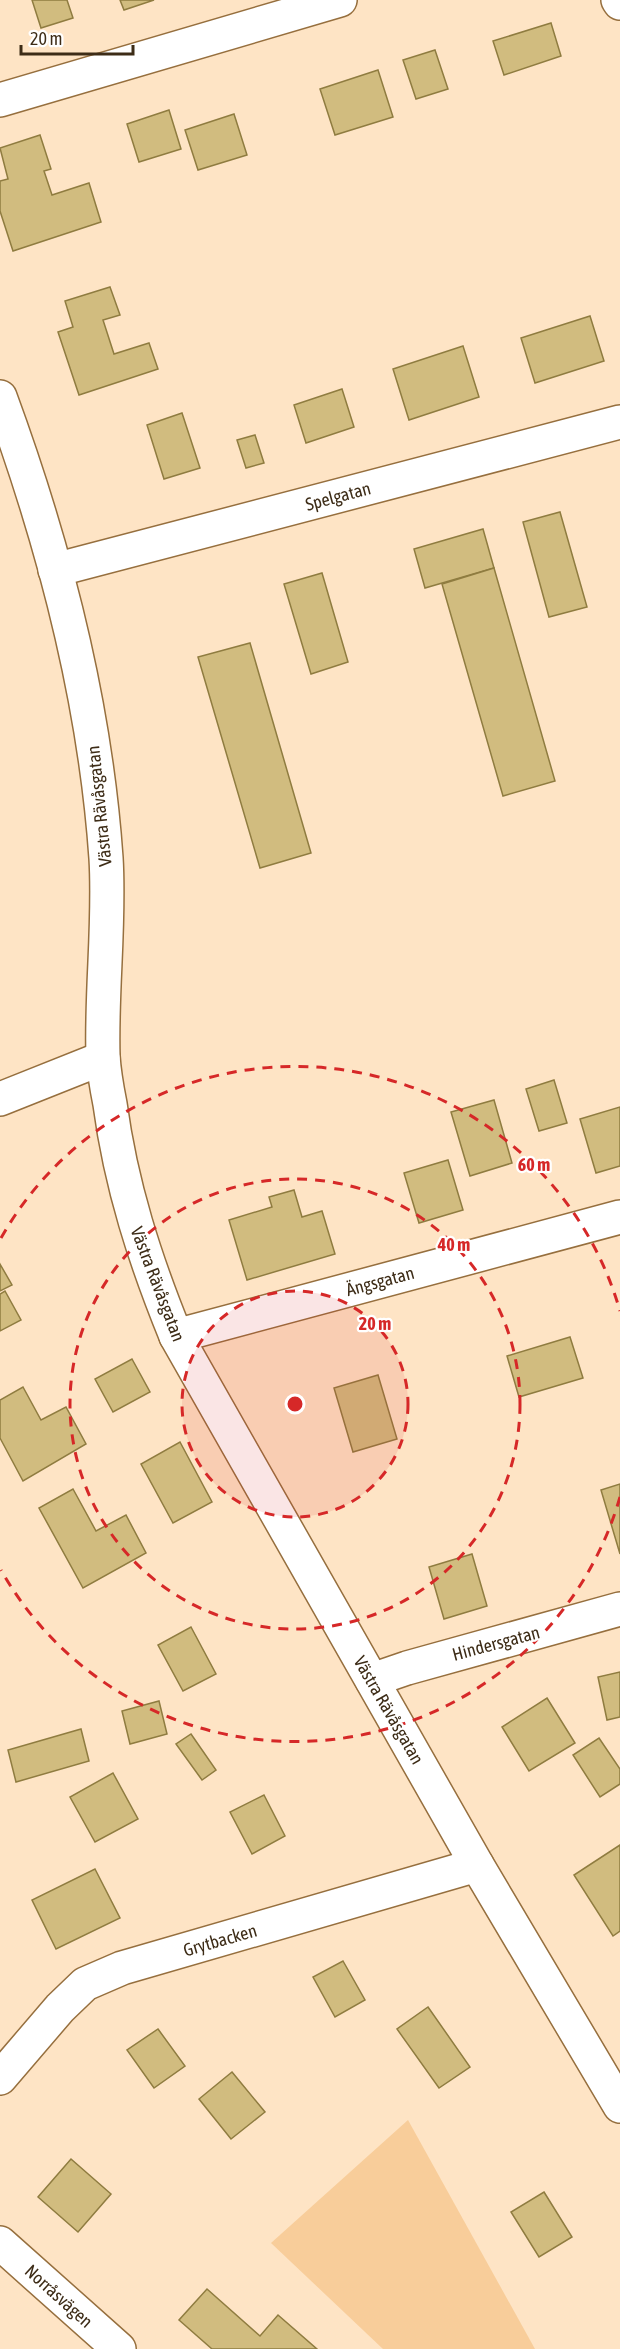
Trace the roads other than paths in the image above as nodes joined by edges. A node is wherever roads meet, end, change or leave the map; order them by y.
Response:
1 (340, 0) edge
2 (0, 100) edge
3 (0, 396) edge
4 (620, 422) edge
5 (55, 570) junction
6 (103, 1058) junction
7 (2, 1093) edge
8 (620, 1217) edge
9 (176, 1336) junction
10 (620, 1609) edge
11 (372, 1680) junction
12 (477, 1865) junction
13 (0, 2078) edge
14 (620, 2106) edge
15 (0, 2243) edge
16 (119, 2349) edge

1 - 2 street
3 - 5 street, Västra Rävåsgatan
4 - 5 street, Spelgatan
5 - 6 street, Västra Rävåsgatan
6 - 7 street
6 - 9 street, Västra Rävåsgatan
8 - 9 street, Ängsgatan
9 - 11 street, Västra Rävåsgatan
10 - 11 street, Hindersgatan
11 - 12 street, Västra Rävåsgatan
12 - 13 street, Grytbacken
12 - 14 street, Västra Rävåsgatan
15 - 16 street, Norråsvägen

